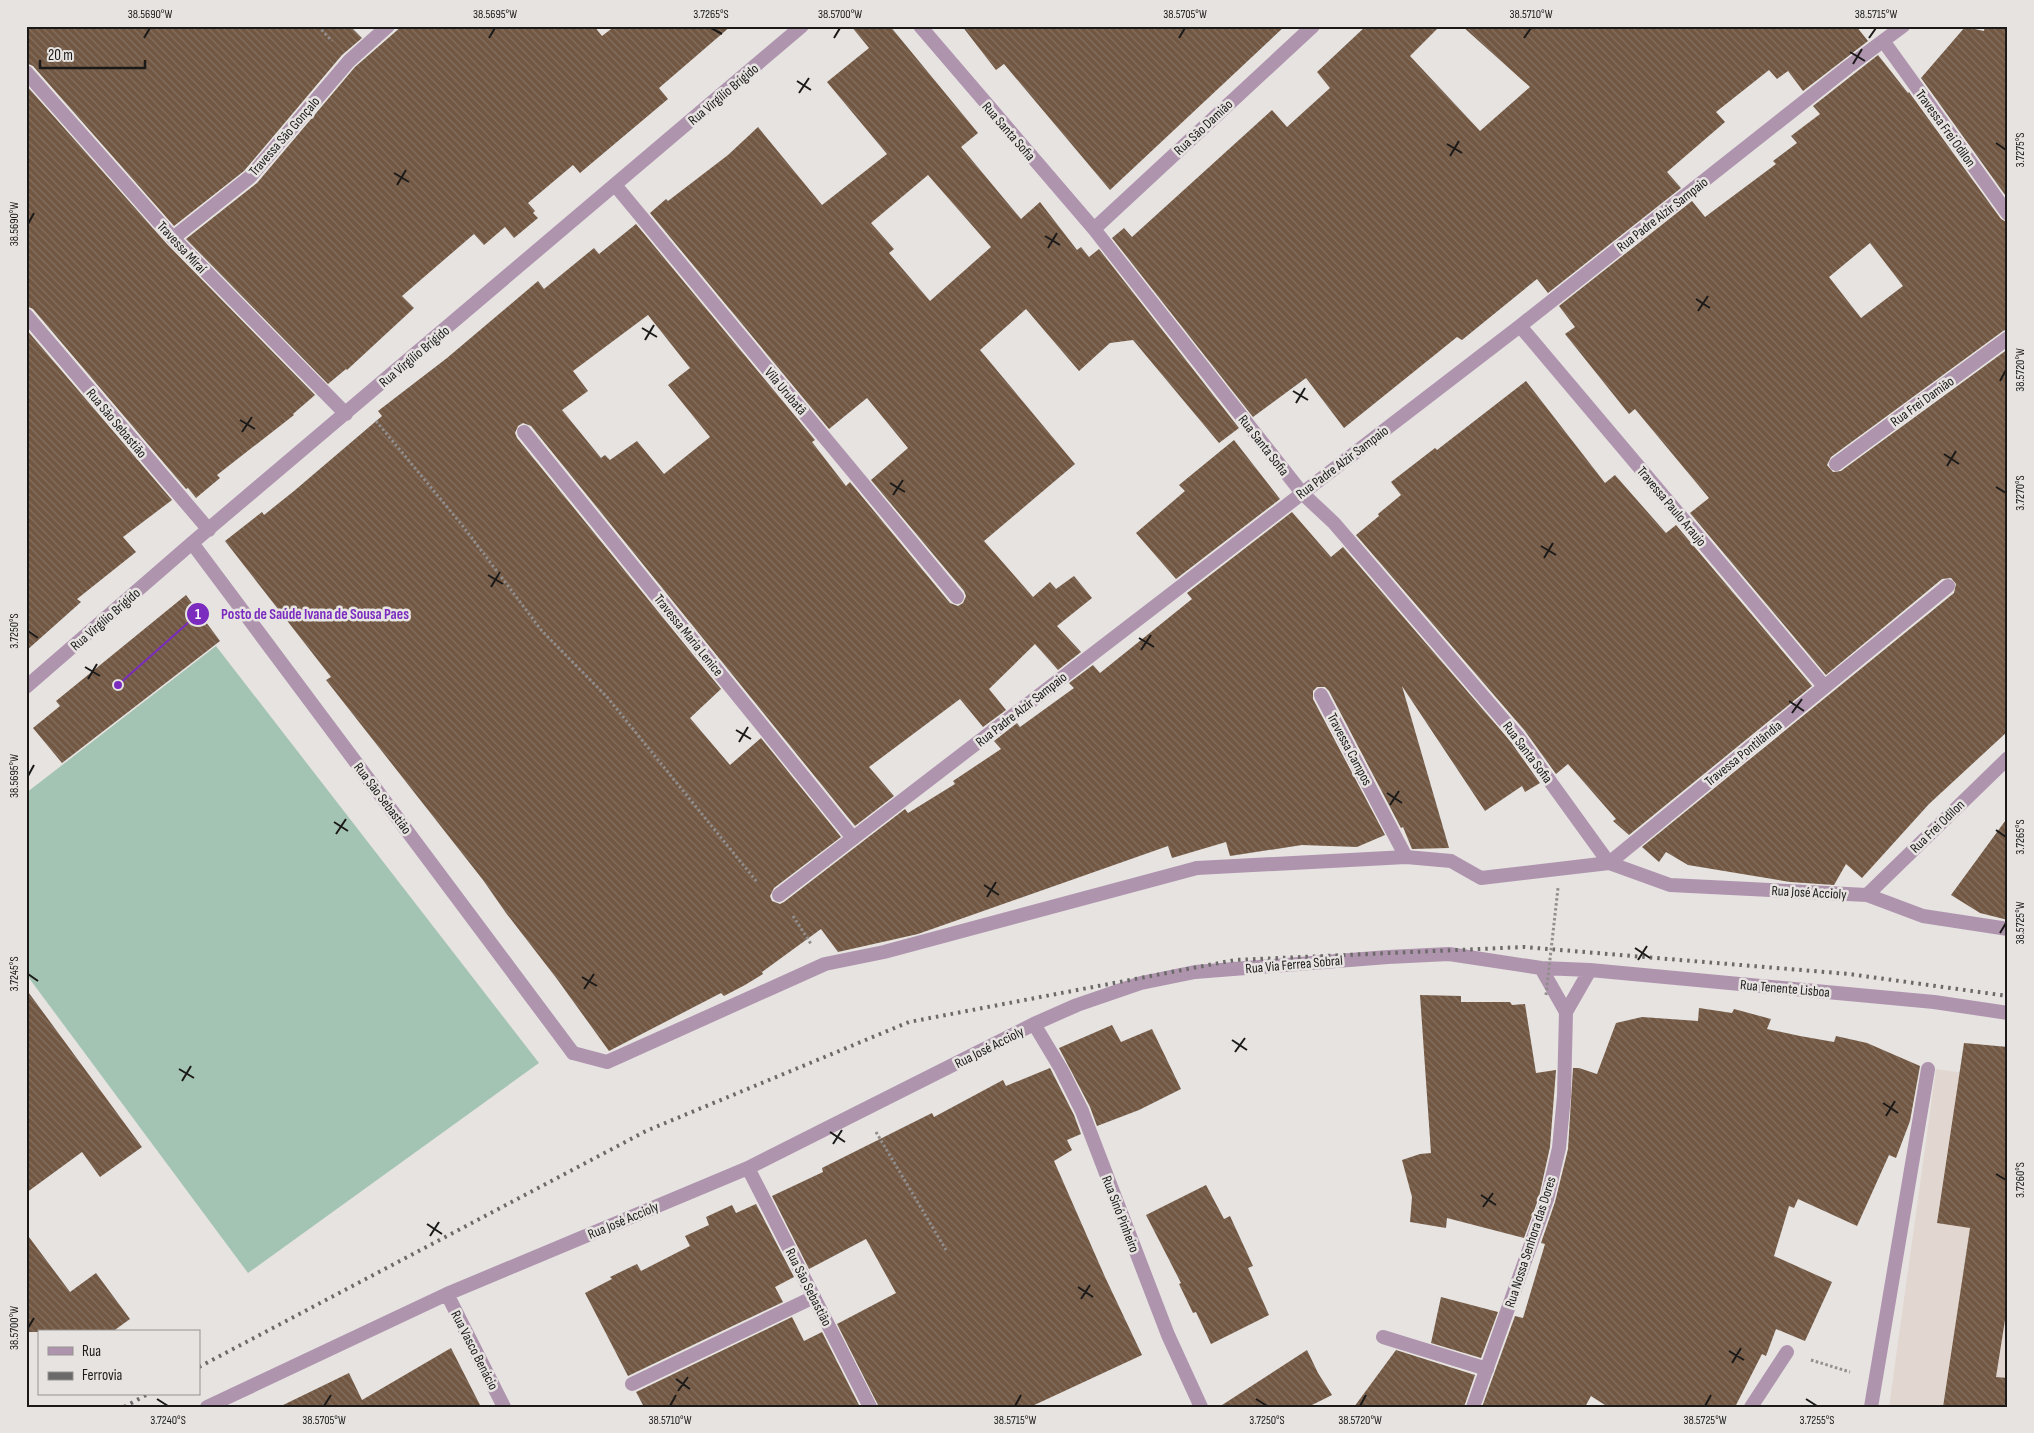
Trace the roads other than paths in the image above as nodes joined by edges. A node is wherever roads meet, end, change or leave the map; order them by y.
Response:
1 (388, 26) edge
2 (802, 26) edge
3 (920, 26) edge
4 (1313, 26) edge
5 (1904, 26) edge
6 (1884, 42) junction
7 (26, 72) edge
8 (615, 185) junction
9 (2008, 214) edge
10 (1094, 229) junction
11 (173, 238) junction
12 (26, 315) edge
13 (1520, 326) junction
14 (2008, 338) edge
15 (346, 414) junction
16 (524, 432) dead end
17 (1836, 464) dead end
18 (1302, 493) junction
19 (209, 530) junction
20 (192, 544) junction
21 (1948, 586) dead end
22 (956, 597) dead end
23 (1824, 686) junction
24 (26, 687) edge
25 (1322, 695) dead end
26 (2008, 758) edge
27 (853, 838) junction
28 (1406, 857) junction
29 (1609, 863) junction
30 (779, 895) road end
31 (1867, 895) junction
32 (2008, 929) edge
33 (1541, 968) junction
34 (1561, 969) joint
35 (1590, 970) junction
36 (1566, 1012) junction
37 (2008, 1013) edge
38 (1034, 1024) junction
39 (1928, 1069) dead end
40 (748, 1168) junction
41 (446, 1294) junction
42 (814, 1297) junction
43 (1383, 1337) dead end
44 (1787, 1352) road end
45 (1487, 1369) junction
46 (632, 1384) dead end
47 (206, 1407) edge
48 (504, 1407) edge
49 (870, 1407) edge
50 (1201, 1407) edge
51 (1473, 1407) edge
52 (1751, 1407) edge
53 (1871, 1407) edge

1 - 11 street, Travessa São Gonçalo
2 - 8 street, Rua Virgílio Brígido
3 - 10 street, Rua Santa Sofia
4 - 10 street, Rua São Damião
5 - 6 street, Rua Padre Alzir Sampaio
6 - 9 street, Travessa Frei Odilon
6 - 13 street, Rua Padre Alzir Sampaio
7 - 11 street, Travessa Miraí
8 - 15 street, Rua Virgílio Brígido
8 - 22 street, Vila Urubatã
10 - 18 street, Rua Santa Sofia
11 - 15 street, Travessa Miraí
12 - 19 street, Rua São Sebastião
13 - 18 street, Rua Padre Alzir Sampaio
13 - 23 street, Travessa Paulo Araujo
14 - 17 street, Rua Frei Damião
15 - 19 street, Rua Virgílio Brígido
16 - 27 street, Travessa Maria Lenice
18 - 27 street, Rua Padre Alzir Sampaio
18 - 29 street, Rua Santa Sofia
19 - 20 street, Rua Virgílio Brígido
20 - 24 street, Rua Virgílio Brígido
20 - 28 street, Rua São Sebastião
21 - 23 street, Travessa Pontilândia
23 - 29 street, Travessa Pontilândia
25 - 28 street, Travessa Campos
26 - 31 street, Rua Frei Odilon
27 - 30 street, Rua Padre Alzir Sampaio
28 - 29 street
29 - 31 street, Rua José Accioly
31 - 32 street, Rua José Accioly
33 - 34 street, Rua Via Ferrea Sobral
33 - 36 street
33 - 38 street, Rua Via Ferrea Sobral
34 - 35 street, Rua Tenente Lisboa
35 - 36 street, Rua Nossa Senhora das Dores
35 - 37 street, Rua Tenente Lisboa
36 - 45 street, Rua Nossa Senhora das Dores
38 - 40 street, Rua José Accioly
38 - 50 street, Rua Sinó Pinheiro
39 - 53 street
40 - 41 street, Rua José Accioly
40 - 42 street, Rua São Sebastião
41 - 47 street, Rua José Accioly
41 - 48 street, Rua Vasco Benácio
42 - 46 street
42 - 49 street, Rua São Sebastião
43 - 45 street
44 - 52 street
45 - 51 street, Rua Nossa Senhora das Dores

